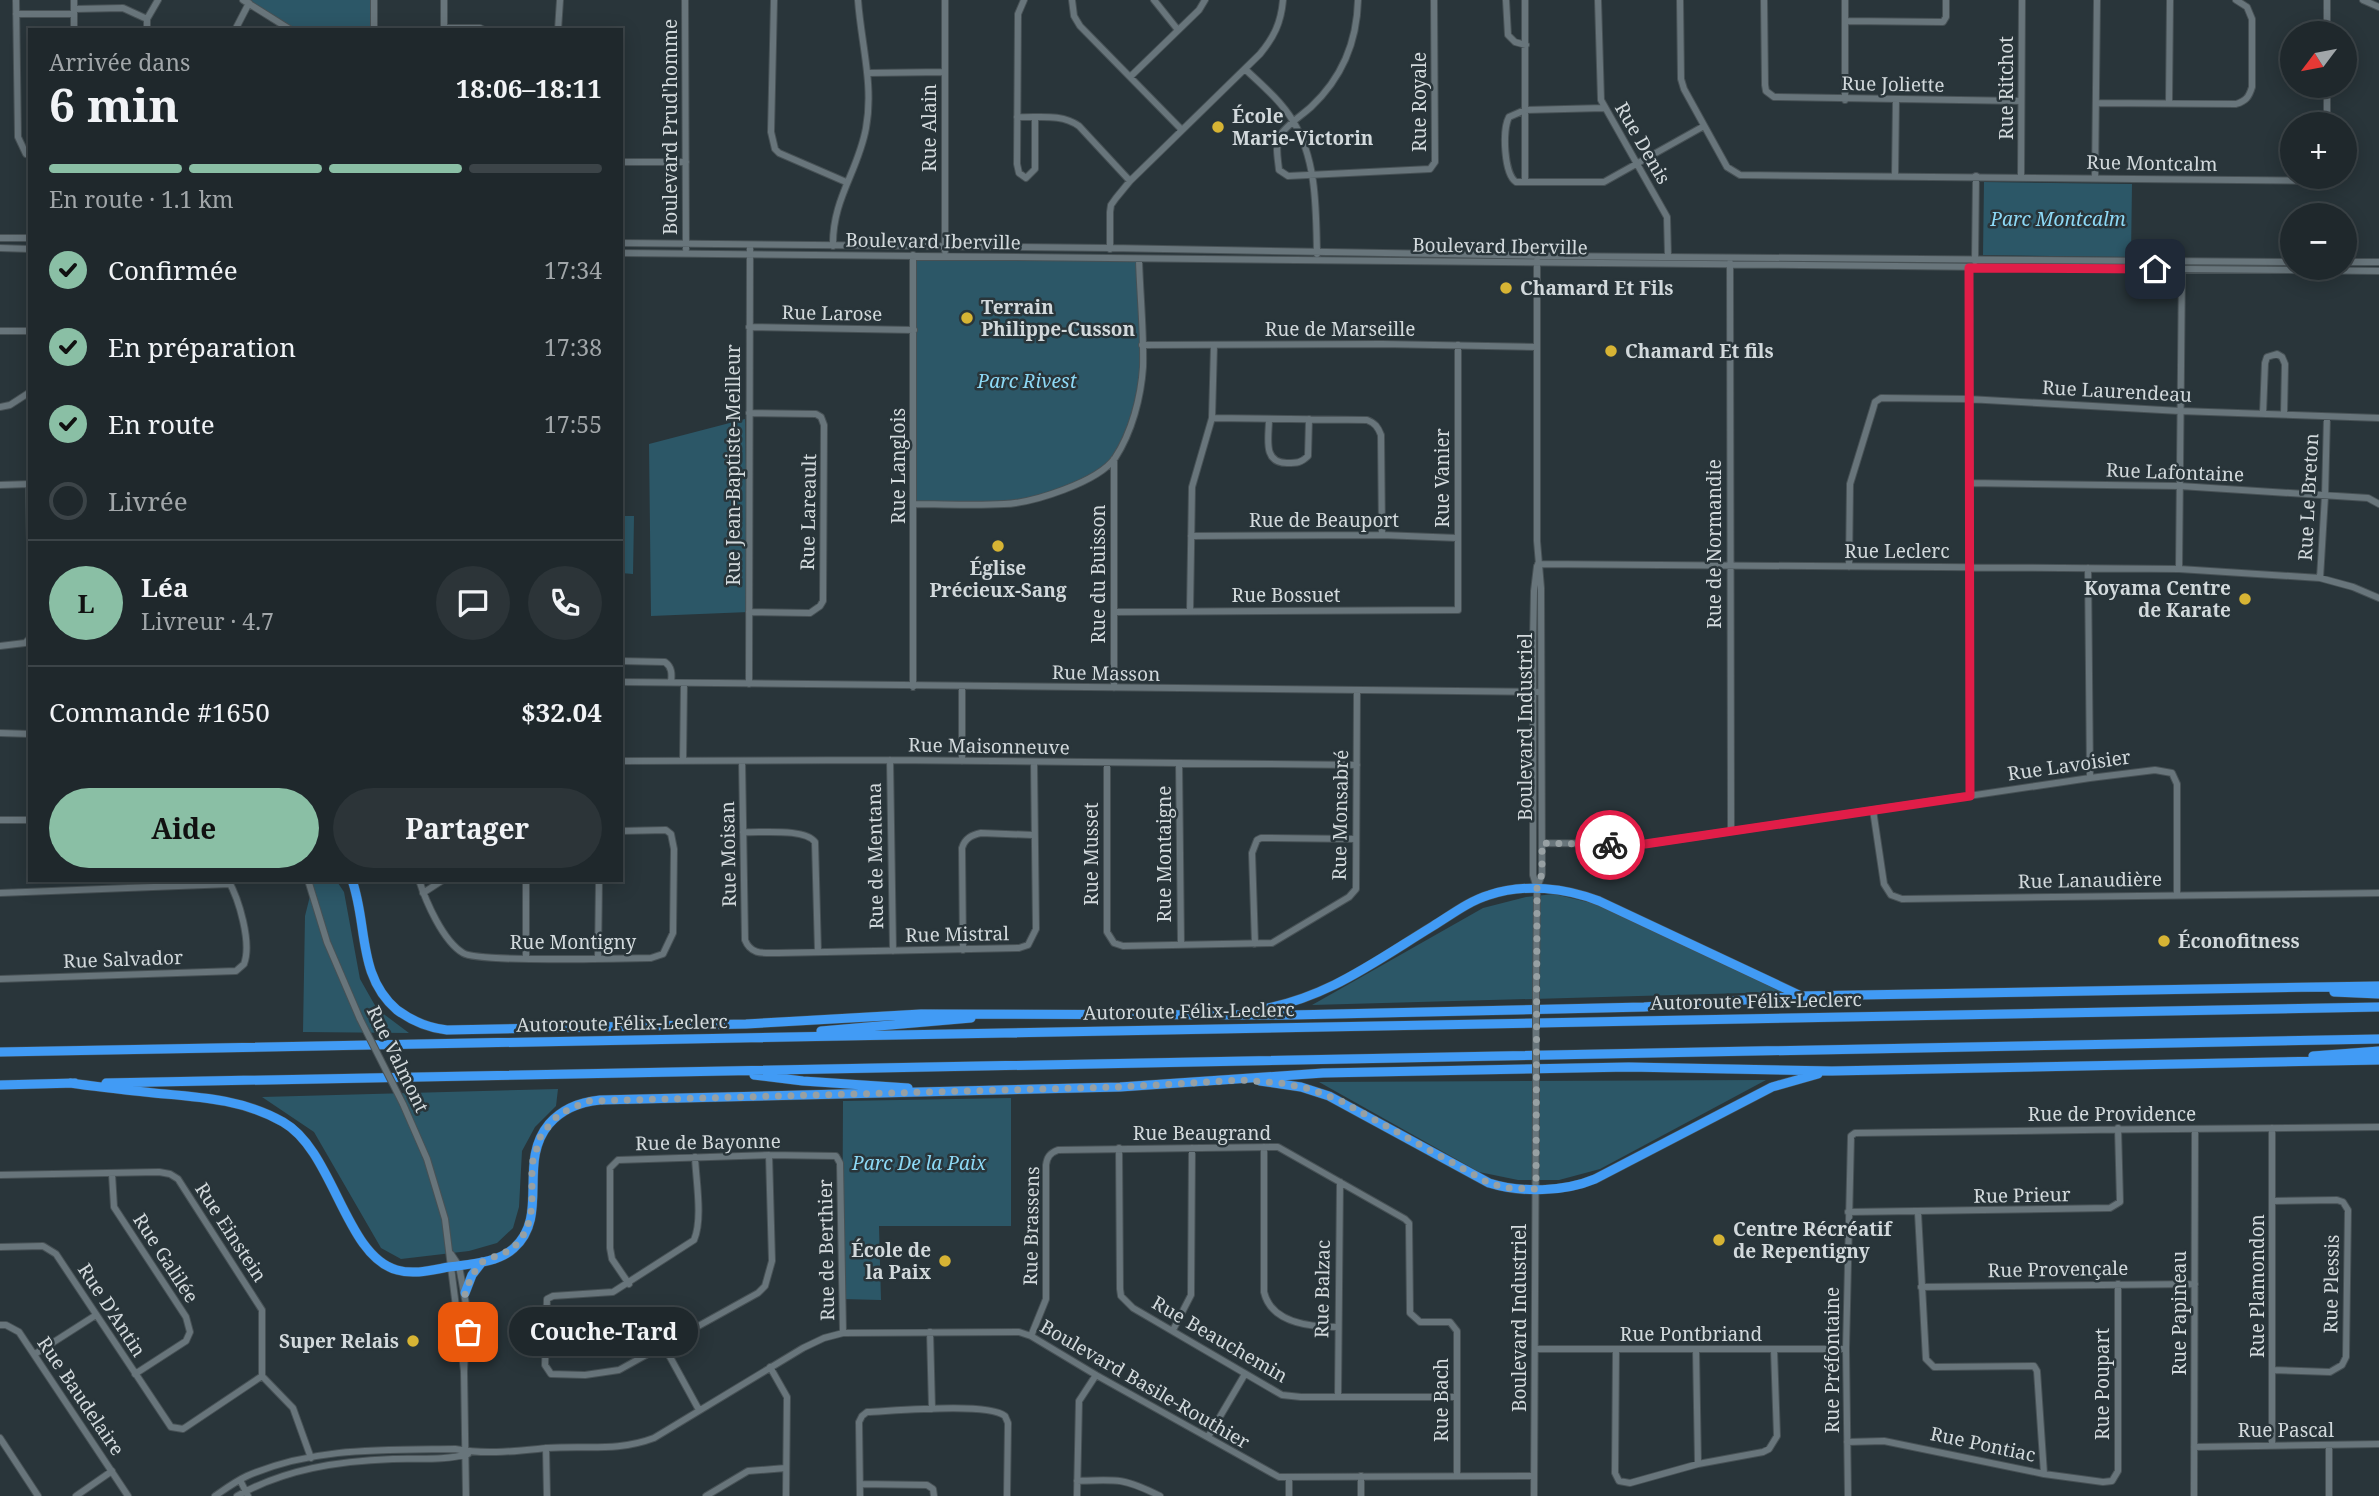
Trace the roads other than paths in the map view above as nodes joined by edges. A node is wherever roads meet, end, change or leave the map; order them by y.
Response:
1 (16, 0) edge
2 (74, 0) edge
3 (159, 0) edge
4 (374, 0) edge
5 (444, 0) edge
6 (560, 0) edge
7 (685, 0) edge
8 (774, 0) edge
9 (858, 0) edge
10 (944, 0) edge
11 (1024, 0) edge
12 (1072, 0) edge
13 (1154, 0) edge
14 (1205, 0) edge
15 (1283, 0) edge
16 (1358, 0) edge
17 (1434, 0) edge
18 (1506, 0) edge
19 (1525, 0) edge
20 (1598, 0) edge
21 (1680, 0) edge
22 (1764, 0) edge
23 (1845, 0) edge
24 (1946, 0) edge
25 (2022, 0) edge
26 (2097, 0) edge
27 (2170, 0) edge
28 (2236, 0) edge
29 (2327, 0) edge
30 (2362, 0) edge
31 (246, 2) edge
32 (2379, 7) edge
33 (74, 11) junction
34 (16, 14) junction
35 (147, 19) junction
36 (1845, 21) junction
37 (2327, 21) edge
38 (74, 28) edge
39 (147, 28) edge
40 (236, 28) edge
41 (288, 28) edge
42 (374, 28) edge
43 (444, 28) edge
44 (558, 28) edge
45 (1178, 30) junction
46 (1526, 44) junction
47 (1245, 69) junction
48 (945, 72) junction
49 (868, 73) junction
50 (1130, 78) junction
51 (1845, 100) junction
52 (1896, 100) junction
53 (2021, 101) junction
54 (2096, 103) junction
55 (2169, 103) junction
56 (1604, 108) junction
57 (1525, 110) junction
58 (1017, 117) junction
59 (1035, 118) junction
60 (1294, 123) junction
61 (1704, 126) junction
62 (1182, 130) junction
63 (28, 154) edge
64 (623, 162) edge
65 (686, 162) junction
66 (1637, 164) junction
67 (1312, 173) junction
68 (1895, 176) junction
69 (1976, 176) junction
70 (2021, 177) junction
71 (2095, 178) junction
72 (2280, 179) edge
73 (1130, 181) junction
74 (846, 182) junction
75 (1525, 182) junction
76 (0, 238) edge
77 (28, 238) edge
78 (623, 243) edge
79 (686, 244) junction
80 (750, 246) junction
81 (833, 246) junction
82 (912, 246) junction
83 (945, 247) junction
84 (0, 248) edge
85 (28, 248) edge
86 (1110, 248) junction
87 (1317, 251) junction
88 (623, 253) edge
89 (686, 254) junction
90 (834, 255) junction
91 (750, 256) junction
92 (913, 256) junction
93 (1668, 256) junction
94 (945, 257) junction
95 (1730, 257) junction
96 (1110, 258) junction
97 (1317, 259) junction
98 (1537, 259) junction
99 (1139, 260) junction
100 (1977, 260) junction
101 (2280, 262) edge
102 (2357, 262) edge
103 (2379, 262) edge
104 (2182, 265) junction
105 (1730, 267) junction
106 (1969, 268) junction
107 (2379, 271) edge
108 (749, 327) junction
109 (914, 330) junction
110 (0, 331) edge
111 (28, 331) edge
112 (1142, 345) junction
113 (1214, 345) junction
114 (1458, 345) junction
115 (1537, 347) junction
116 (28, 393) edge
117 (1968, 399) junction
118 (0, 407) edge
119 (2180, 411) junction
120 (749, 413) junction
121 (2263, 413) junction
122 (2284, 414) junction
123 (1212, 418) junction
124 (2327, 418) junction
125 (2379, 418) edge
126 (1269, 419) junction
127 (1309, 419) junction
128 (1114, 459) junction
129 (1969, 483) junction
130 (28, 484) edge
131 (0, 485) edge
132 (2180, 486) junction
133 (2325, 496) junction
134 (914, 504) junction
135 (2379, 504) edge
136 (1382, 535) junction
137 (1191, 536) junction
138 (1458, 538) junction
139 (1538, 564) junction
140 (1730, 566) junction
141 (1849, 567) junction
142 (1969, 568) junction
143 (2088, 568) junction
144 (2179, 569) junction
145 (2320, 578) junction
146 (2379, 598) edge
147 (1458, 610) joint
148 (1190, 611) junction
149 (749, 612) junction
150 (1114, 612) junction
151 (28, 640) edge
152 (0, 646) edge
153 (623, 661) edge
154 (623, 682) edge
155 (671, 682) junction
156 (684, 683) junction
157 (749, 684) junction
158 (913, 687) junction
159 (962, 687) junction
160 (1114, 688) junction
161 (1357, 691) junction
162 (1541, 692) junction
163 (1533, 693) junction
164 (0, 733) edge
165 (28, 734) edge
166 (890, 760) junction
167 (623, 761) edge
168 (682, 761) junction
169 (743, 761) junction
170 (962, 761) junction
171 (1034, 763) junction
172 (1107, 763) junction
173 (1179, 763) junction
174 (1357, 765) junction
175 (2090, 778) junction
176 (1970, 796) junction
177 (1873, 810) junction
178 (0, 820) edge
179 (28, 820) edge
180 (623, 831) edge
181 (1731, 831) junction
182 (743, 832) junction
183 (1033, 835) junction
184 (1356, 839) junction
185 (1542, 843) junction
186 (229, 882) edge
187 (309, 882) edge
188 (352, 882) edge
189 (420, 882) edge
190 (440, 882) edge
191 (526, 882) edge
192 (599, 882) edge
193 (1537, 888) junction
194 (0, 893) edge
195 (423, 893) junction
196 (2379, 893) edge
197 (2177, 894) junction
198 (1114, 943) joint
199 (1255, 944) junction
200 (1181, 945) junction
201 (747, 946) joint
202 (963, 950) junction
203 (893, 951) junction
204 (818, 953) junction
205 (526, 958) junction
206 (598, 958) junction
207 (0, 979) edge
208 (2379, 986) edge
209 (2276, 988) junction
210 (2379, 994) edge
211 (1800, 996) junction
212 (2379, 1007) edge
213 (1233, 1014) junction
214 (1015, 1015) junction
215 (762, 1038) junction
216 (2379, 1039) edge
217 (2379, 1051) edge
218 (0, 1052) edge
219 (2379, 1060) edge
220 (2231, 1063) junction
221 (721, 1071) junction
222 (1832, 1071) junction
223 (1240, 1080) junction
224 (70, 1083) junction
225 (0, 1084) edge
226 (940, 1090) junction
227 (2379, 1127) edge
228 (2118, 1128) junction
229 (2272, 1128) junction
230 (2194, 1130) junction
231 (1850, 1140) joint
232 (1264, 1147) junction
233 (1192, 1148) junction
234 (1119, 1149) junction
235 (769, 1155) junction
236 (1048, 1156) joint
237 (695, 1157) junction
238 (840, 1166) joint
239 (112, 1174) junction
240 (0, 1175) edge
241 (1340, 1182) junction
242 (1536, 1189) junction
243 (2273, 1201) junction
244 (1848, 1212) junction
245 (1918, 1213) junction
246 (0, 1247) edge
247 (482, 1262) junction
248 (454, 1266) junction
249 (629, 1283) junction
250 (2118, 1284) junction
251 (2195, 1284) junction
252 (1921, 1287) junction
253 (465, 1293) junction
254 (96, 1315) junction
255 (0, 1325) edge
256 (1454, 1325) joint
257 (1336, 1327) junction
258 (1173, 1330) junction
259 (930, 1332) junction
260 (843, 1333) junction
261 (1031, 1336) junction
262 (664, 1346) junction
263 (1536, 1349) junction
264 (1616, 1349) junction
265 (1846, 1349) junction
266 (1696, 1350) junction
267 (1774, 1350) junction
268 (34, 1354) junction
269 (770, 1367) junction
270 (2272, 1370) junction
271 (464, 1371) junction
272 (135, 1374) junction
273 (1245, 1374) junction
274 (1096, 1375) junction
275 (262, 1376) junction
276 (1338, 1397) junction
277 (1457, 1397) junction
278 (932, 1409) junction
279 (699, 1410) junction
280 (1208, 1437) junction
281 (0, 1438) edge
282 (1847, 1442) junction
283 (2379, 1444) edge
284 (2272, 1445) junction
285 (2329, 1445) junction
286 (2194, 1447) junction
287 (546, 1448) junction
288 (468, 1453) junction
289 (310, 1457) junction
290 (1698, 1464) junction
291 (313, 1467) junction
292 (786, 1468) junction
293 (112, 1471) junction
294 (2045, 1474) junction
295 (1361, 1476) junction
296 (1457, 1476) junction
297 (1534, 1476) junction
298 (1289, 1478) junction
299 (240, 1480) junction
300 (1077, 1480) junction
301 (2112, 1480) joint
302 (860, 1484) junction
303 (1149, 1493) edge
304 (247, 1494) edge
305 (714, 1494) edge
306 (38, 1496) edge
307 (76, 1496) edge
308 (128, 1496) edge
309 (215, 1496) edge
310 (237, 1496) edge
311 (466, 1496) edge
312 (547, 1496) edge
313 (706, 1496) edge
314 (786, 1496) edge
315 (860, 1496) edge
316 (934, 1496) edge
317 (1007, 1496) edge
318 (1077, 1496) edge
319 (1160, 1496) edge
320 (1289, 1496) edge
321 (1361, 1496) edge
322 (1534, 1496) edge
323 (1848, 1496) edge
324 (2194, 1496) edge
325 (2329, 1496) edge

1 - 34 street
2 - 33 street
3 - 35 street
4 - 42 street
5 - 43 street
6 - 44 street
7 - 65 street, Boulevard Prud'homme
8 - 74 street
9 - 49 street
10 - 48 street, Rue Alain
11 - 58 street
12 - 50 street
13 - 45 street
14 - 45 street
15 - 47 street
16 - 60 street
17 - 67 street, Rue Royale
18 - 46 street
19 - 46 street
20 - 56 street, Rue Denis
21 - 61 street
22 - 51 street, Rue Joliette
23 - 36 street
24 - 36 street
25 - 53 street, Rue Ritchot
26 - 54 street
27 - 55 street
28 - 55 street
29 - 37 street
30 - 32 street
31 - 40 street
31 - 41 street
33 - 34 street
33 - 35 street
33 - 38 street
34 - 63 street
35 - 39 street
36 - 51 street
45 - 50 street
46 - 57 street
47 - 60 street
47 - 62 street
48 - 49 street
48 - 83 street, Rue Alain
49 - 74 street
50 - 62 street
51 - 52 street, Rue Joliette
52 - 53 street, Rue Joliette
52 - 68 street
53 - 70 street, Rue Ritchot
54 - 55 street
54 - 71 street
56 - 57 street
56 - 66 street, Rue Denis
57 - 75 street
57 - 75 street
58 - 59 street
58 - 59 street
59 - 73 street
60 - 67 street
60 - 67 street
61 - 66 street
61 - 68 street, Rue Montcalm
62 - 73 street
64 - 65 street
65 - 79 street, Boulevard Prud'homme
66 - 75 street
66 - 93 street, Rue Denis
67 - 87 street
68 - 69 street, Rue Montcalm
69 - 70 street, Rue Montcalm
69 - 100 street
70 - 71 street, Rue Montcalm
71 - 72 street, Rue Montcalm
73 - 86 street
74 - 81 street
76 - 77 street
78 - 79 street, Boulevard Iberville
79 - 80 street, Boulevard Iberville
79 - 89 street, Boulevard Prud'homme
80 - 81 street, Boulevard Iberville
80 - 91 street, Rue Jean-Baptiste-Meilleur
81 - 82 street, Boulevard Iberville
81 - 90 street
82 - 83 street, Boulevard Iberville
82 - 92 street, Rue Langlois
83 - 86 street, Boulevard Iberville
83 - 94 street, Rue Alain
84 - 85 street
86 - 87 street, Boulevard Iberville
86 - 96 street
87 - 97 street
87 - 98 street, Boulevard Iberville
88 - 89 street, Boulevard Iberville
89 - 91 street, Boulevard Iberville
90 - 91 street, Boulevard Iberville
90 - 92 street, Boulevard Iberville
91 - 108 street, Rue Jean-Baptiste-Meilleur
92 - 94 street, Boulevard Iberville
92 - 109 street, Rue Langlois
93 - 95 street, Boulevard Iberville
93 - 98 street, Boulevard Iberville
94 - 96 street, Boulevard Iberville
95 - 100 street, Boulevard Iberville
95 - 105 street, Rue de Normandie
96 - 99 street, Boulevard Iberville
97 - 98 street, Boulevard Iberville
97 - 99 street, Boulevard Iberville
98 - 105 street, Boulevard Iberville
98 - 115 street, Boulevard Industriel
99 - 112 street
100 - 104 street, Boulevard Iberville
100 - 106 street
101 - 104 street, Boulevard Iberville
102 - 103 street
104 - 106 street, Boulevard Iberville
104 - 107 street, Boulevard Iberville
104 - 119 street
105 - 106 street, Boulevard Iberville
105 - 140 street, Rue de Normandie
106 - 117 street
108 - 109 street, Rue Larose
108 - 120 street, Rue Jean-Baptiste-Meilleur
109 - 134 street, Rue Langlois
110 - 111 street
112 - 113 street, Rue de Marseille
112 - 128 street
113 - 114 street, Rue de Marseille
113 - 123 street
114 - 115 street, Rue de Marseille
114 - 138 street, Rue Vanier
115 - 139 street, Boulevard Industriel
116 - 118 street
117 - 119 street, Rue Laurendeau
117 - 129 street
117 - 141 street, Rue Laurendeau
119 - 121 street, Rue Laurendeau
119 - 132 street
120 - 149 street, Rue Jean-Baptiste-Meilleur
120 - 149 street, Rue Lareault
121 - 122 street, Rue Laurendeau
121 - 122 street
122 - 124 street, Rue Laurendeau
123 - 126 street
123 - 137 street
124 - 125 street, Rue Laurendeau
124 - 133 street, Rue Le Breton
126 - 127 street
126 - 127 street
127 - 136 street
128 - 134 street
128 - 150 street, Rue du Buisson
129 - 132 street, Rue Lafontaine
129 - 142 street
130 - 131 street
132 - 133 street, Rue Lafontaine
132 - 144 street
133 - 135 street, Rue Lafontaine
133 - 145 street, Rue Le Breton
134 - 158 street, Rue Langlois
136 - 137 street, Rue de Beauport
136 - 138 street, Rue de Beauport
137 - 148 street
138 - 147 street, Rue Vanier
139 - 140 street, Rue Leclerc
139 - 162 street, Boulevard Industriel
139 - 163 street, Boulevard Industriel
140 - 141 street, Rue Leclerc
140 - 181 street, Rue de Normandie
141 - 142 street, Rue Leclerc
142 - 143 street, Rue Leclerc
142 - 176 street
143 - 144 street, Rue Leclerc
143 - 175 street
144 - 145 street, Rue Leclerc
145 - 146 street, Rue Leclerc
147 - 148 street, Rue Bossuet
148 - 150 street, Rue Bossuet
149 - 157 street, Rue Jean-Baptiste-Meilleur
150 - 160 street, Rue du Buisson
151 - 152 street
153 - 155 street
154 - 155 street, Rue Masson
155 - 156 street, Rue Masson
156 - 157 street, Rue Masson
156 - 168 street
157 - 158 street, Rue Masson
158 - 159 street, Rue Masson
159 - 160 street, Rue Masson
159 - 170 street
160 - 161 street, Rue Masson
161 - 163 street, Rue Masson
161 - 174 street, Rue Monsabré
162 - 163 street, Rue Masson
162 - 185 street, Boulevard Industriel
163 - 193 street, Boulevard Industriel
164 - 165 street
166 - 169 street, Rue Maisonneuve
166 - 170 street, Rue Maisonneuve
166 - 203 street, Rue de Mentana
167 - 168 street, Rue Maisonneuve
168 - 169 street, Rue Maisonneuve
169 - 182 street, Rue Moisan
170 - 171 street, Rue Maisonneuve
171 - 172 street, Rue Maisonneuve
171 - 183 street, Rue Mistral
172 - 173 street, Rue Maisonneuve
172 - 198 street, Rue Musset
173 - 174 street, Rue Maisonneuve
173 - 200 street, Rue Montaigne
174 - 184 street, Rue Monsabré
175 - 176 street, Rue Lavoisier
175 - 197 street, Rue Lavoisier
176 - 177 street, Rue Lavoisier
177 - 181 street, Rue Lavoisier
177 - 197 street, Rue Lanaudière
178 - 179 street
180 - 206 street, Rue Montigny
181 - 185 street, Rue Lavoisier
182 - 201 street, Rue Moisan
182 - 204 street
183 - 202 street, Rue Mistral
183 - 202 street
184 - 199 street, Rue Monsabré
184 - 199 street
185 - 193 street, Boulevard Industriel
186 - 194 street
186 - 207 street, Rue Salvador
187 - 248 street, Rue Valmont, bridge
188 - 214 highway
189 - 195 street
190 - 195 street
191 - 205 street
192 - 206 street
193 - 211 highway
193 - 213 highway
193 - 242 street, Boulevard Industriel, bridge
195 - 205 street, Rue Montigny
196 - 197 street, Rue Lanaudière
198 - 200 street, Rue Monsabré
199 - 200 street, Rue Monsabré
201 - 204 street, Rue Mistral
202 - 203 street, Rue Mistral
203 - 204 street, Rue Mistral
205 - 206 street, Rue Montigny
208 - 209 highway
209 - 210 highway
209 - 211 highway
211 - 213 highway
212 - 215 highway, Autoroute Félix-Leclerc
213 - 214 highway
214 - 215 highway
215 - 218 highway, Autoroute Félix-Leclerc
216 - 221 highway
217 - 220 highway
219 - 220 highway
220 - 222 highway
221 - 224 highway
221 - 226 highway
222 - 223 highway
222 - 242 highway
223 - 226 highway
223 - 242 highway
224 - 225 highway
224 - 248 highway
226 - 247 highway
227 - 229 street, Rue de Providence
228 - 230 street, Rue de Providence
228 - 231 street, Rue de Providence
228 - 245 street, Rue Prieur
229 - 230 street, Rue de Providence
229 - 243 street, Rue Plamondon
230 - 251 street, Rue Papineau
231 - 244 street, Rue Préfontaine
232 - 233 street, Rue Beaugrand
232 - 241 street, Rue Beaugrand
232 - 257 street
233 - 234 street, Rue Beaugrand
233 - 258 street
234 - 236 street, Rue Beaugrand
234 - 258 street, Rue Beauchemin
235 - 237 street, Rue de Bayonne
235 - 238 street, Rue de Bayonne
235 - 262 street
236 - 261 street, Rue Brassens
237 - 249 street
237 - 249 street, Rue de Bayonne
238 - 260 street, Rue de Berthier
239 - 240 street, Rue Einstein
239 - 272 street, Rue Galilée
239 - 275 street, Rue Einstein
241 - 256 street, Rue Beaugrand
241 - 257 street, Rue Balzac
242 - 263 street, Boulevard Industriel
243 - 270 street, Rue Plamondon
243 - 270 street, Rue Plessis
244 - 245 street, Rue Prieur
244 - 265 street, Rue Préfontaine
245 - 252 street
246 - 254 street, Rue D'Antin
247 - 248 highway
247 - 253 highway
248 - 253 street, Rue Valmont
248 - 271 street, Rue Valmont
249 - 262 street
250 - 251 street, Rue Provençale
250 - 252 street, Rue Provençale
250 - 301 street, Rue Poupart
251 - 286 street, Rue Papineau
252 - 294 street
253 - 271 street, Rue Valmont
254 - 268 street
254 - 272 street, Rue D'Antin
255 - 268 street, Rue Baudelaire
256 - 277 street, Rue Bach
257 - 276 street, Rue Balzac
258 - 273 street, Rue Beauchemin
259 - 260 street, Boulevard Basile-Routhier
259 - 261 street, Boulevard Basile-Routhier
259 - 278 street
260 - 269 street, Boulevard Basile-Routhier
261 - 274 street, Boulevard Basile-Routhier
262 - 279 street
263 - 264 street, Rue Pontbriand
263 - 297 street, Boulevard Industriel
264 - 266 street, Rue Pontbriand
264 - 290 street
265 - 267 street, Rue Pontbriand
265 - 282 street, Rue Préfontaine
266 - 267 street, Rue Pontbriand
266 - 290 street
267 - 290 street
268 - 293 street, Rue Baudelaire
269 - 279 street, Boulevard Basile-Routhier
269 - 292 street
270 - 284 street, Rue Plamondon
271 - 288 street, Rue Valmont
272 - 275 street, Rue D'Antin
273 - 276 street, Rue Beauchemin
273 - 280 street
274 - 280 street, Boulevard Basile-Routhier
274 - 300 street
275 - 289 street
276 - 277 street, Rue Beauchemin
277 - 296 street, Rue Bach
278 - 302 street
278 - 317 street
279 - 287 street, Boulevard Basile-Routhier
280 - 298 street, Boulevard Basile-Routhier
281 - 306 street
282 - 294 street, Rue Pontiac
282 - 323 street, Rue Préfontaine
283 - 285 street, Rue Pascal
284 - 285 street, Rue Pascal
284 - 286 street, Rue Pascal
285 - 325 street
286 - 324 street, Rue Papineau
287 - 288 street, Boulevard Basile-Routhier
287 - 312 street
288 - 289 street, Boulevard Basile-Routhier
288 - 291 street, Boulevard Basile-Routhier
288 - 311 street, Rue Valmont
289 - 291 street
289 - 299 street, Boulevard Basile-Routhier
291 - 304 street, Boulevard Basile-Routhier
292 - 305 street
292 - 314 street
293 - 307 street
293 - 308 street, Rue Baudelaire
294 - 301 street, Rue Pontiac
295 - 296 street, Boulevard Basile-Routhier
295 - 298 street, Boulevard Basile-Routhier
295 - 321 street
296 - 297 street, Boulevard Basile-Routhier
297 - 322 street, Boulevard Industriel
298 - 320 street
299 - 304 street
299 - 309 street, Boulevard Basile-Routhier
300 - 303 street
300 - 318 street
302 - 315 street
302 - 316 street
303 - 319 street
304 - 310 street, Boulevard Basile-Routhier
305 - 313 street

